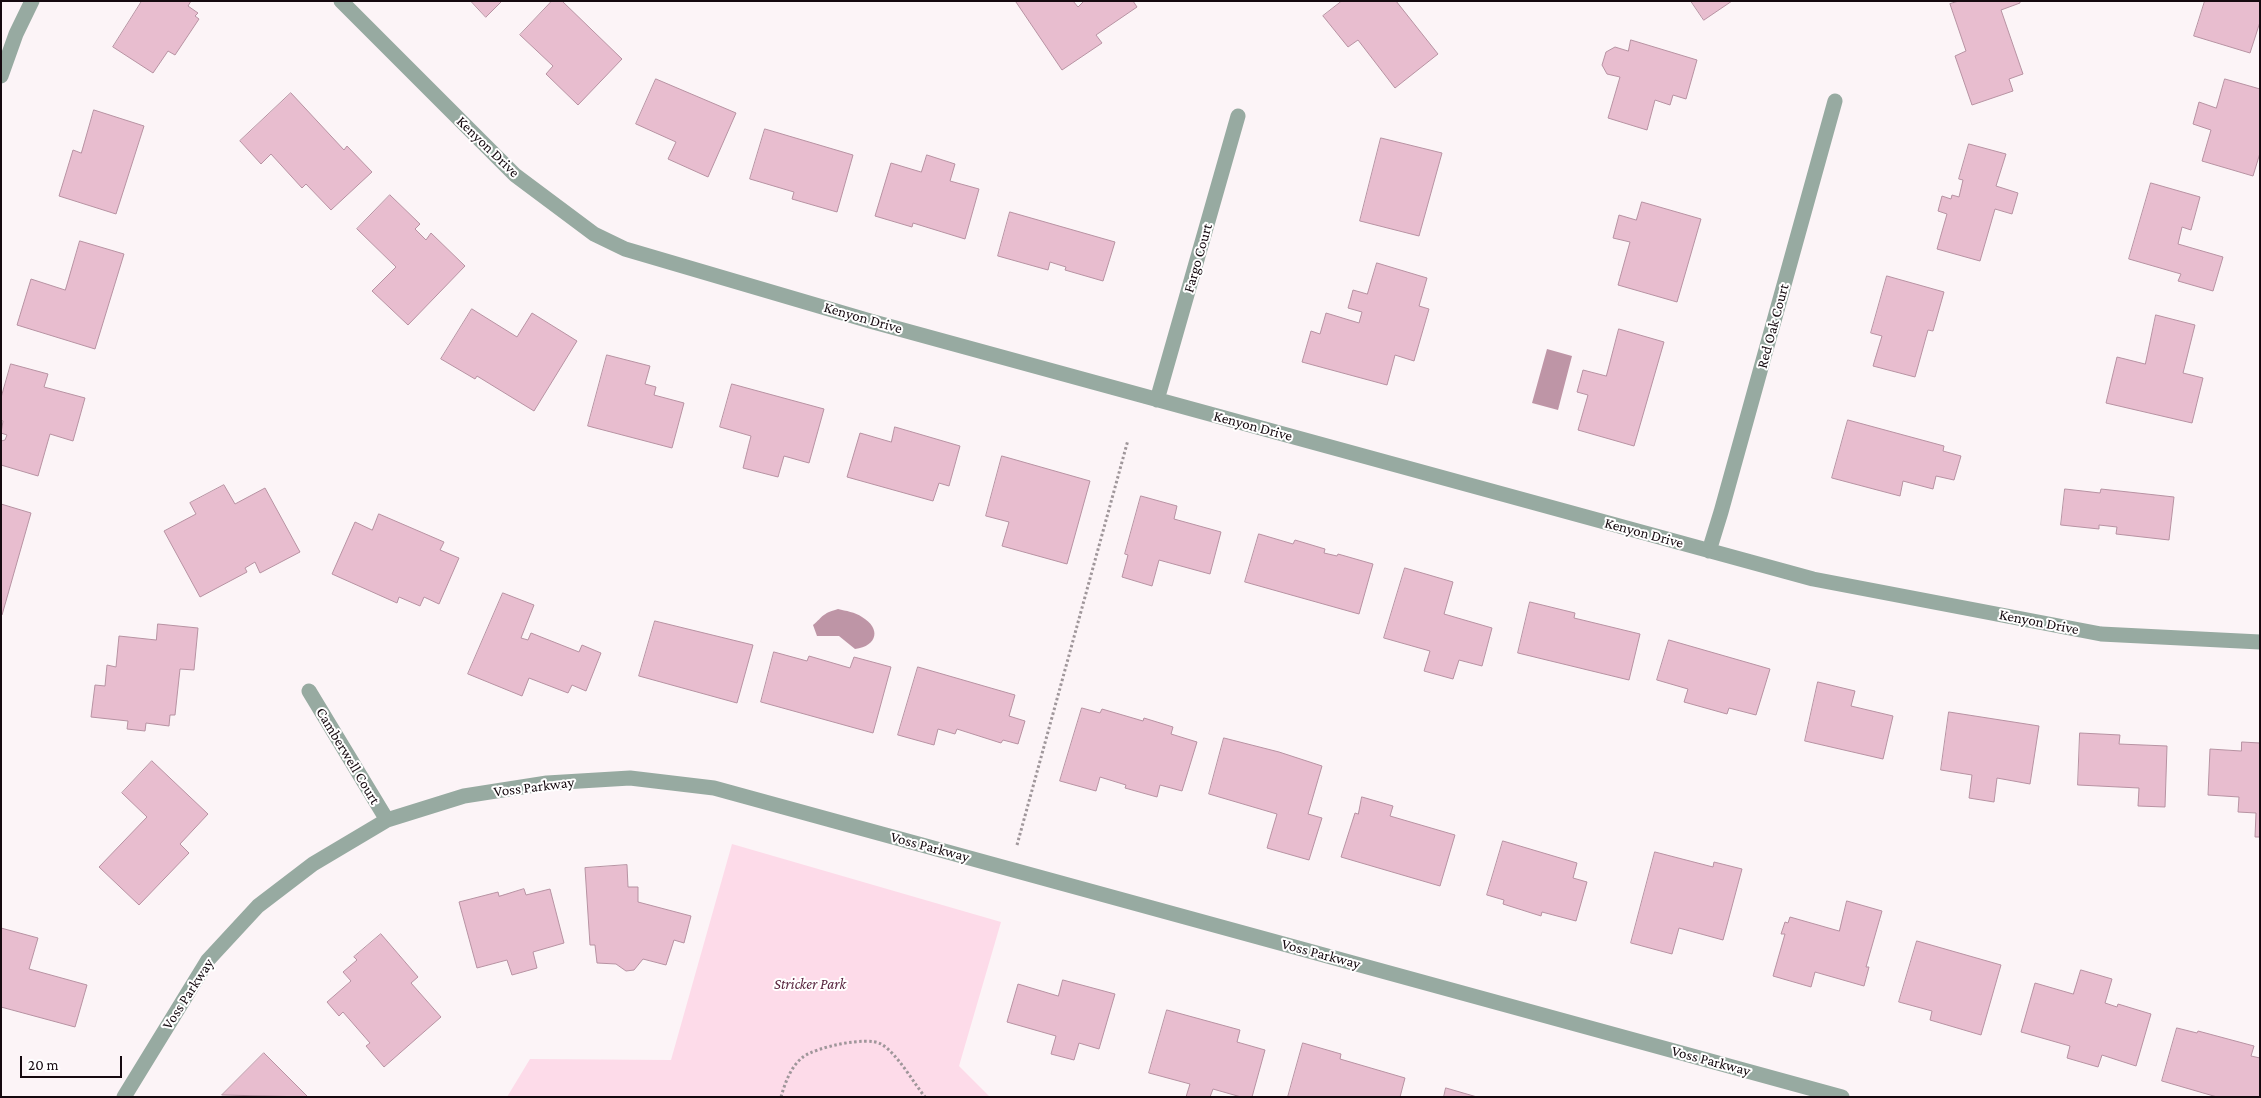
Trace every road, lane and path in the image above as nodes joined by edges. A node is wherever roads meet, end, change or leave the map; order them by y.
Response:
1 (32, 1) edge
2 (341, 1) edge
3 (1, 76) edge
4 (1835, 101) dead end
5 (1238, 116) dead end
6 (1157, 400) junction
7 (1128, 440) dead end
8 (1708, 551) junction
9 (2260, 642) edge
10 (309, 691) dead end
11 (387, 820) junction
12 (1017, 844) dead end
13 (124, 1097) edge
14 (781, 1097) edge
15 (925, 1097) edge
16 (1842, 1097) edge

1 - 3 street
2 - 6 street, Kenyon Drive
4 - 8 street, Red Oak Court
5 - 6 street, Fargo Court
6 - 8 street, Kenyon Drive
7 - 12 path
8 - 9 street, Kenyon Drive
10 - 11 street, Camberwell Court
11 - 13 street, Voss Parkway
11 - 16 street, Voss Parkway
14 - 15 path

